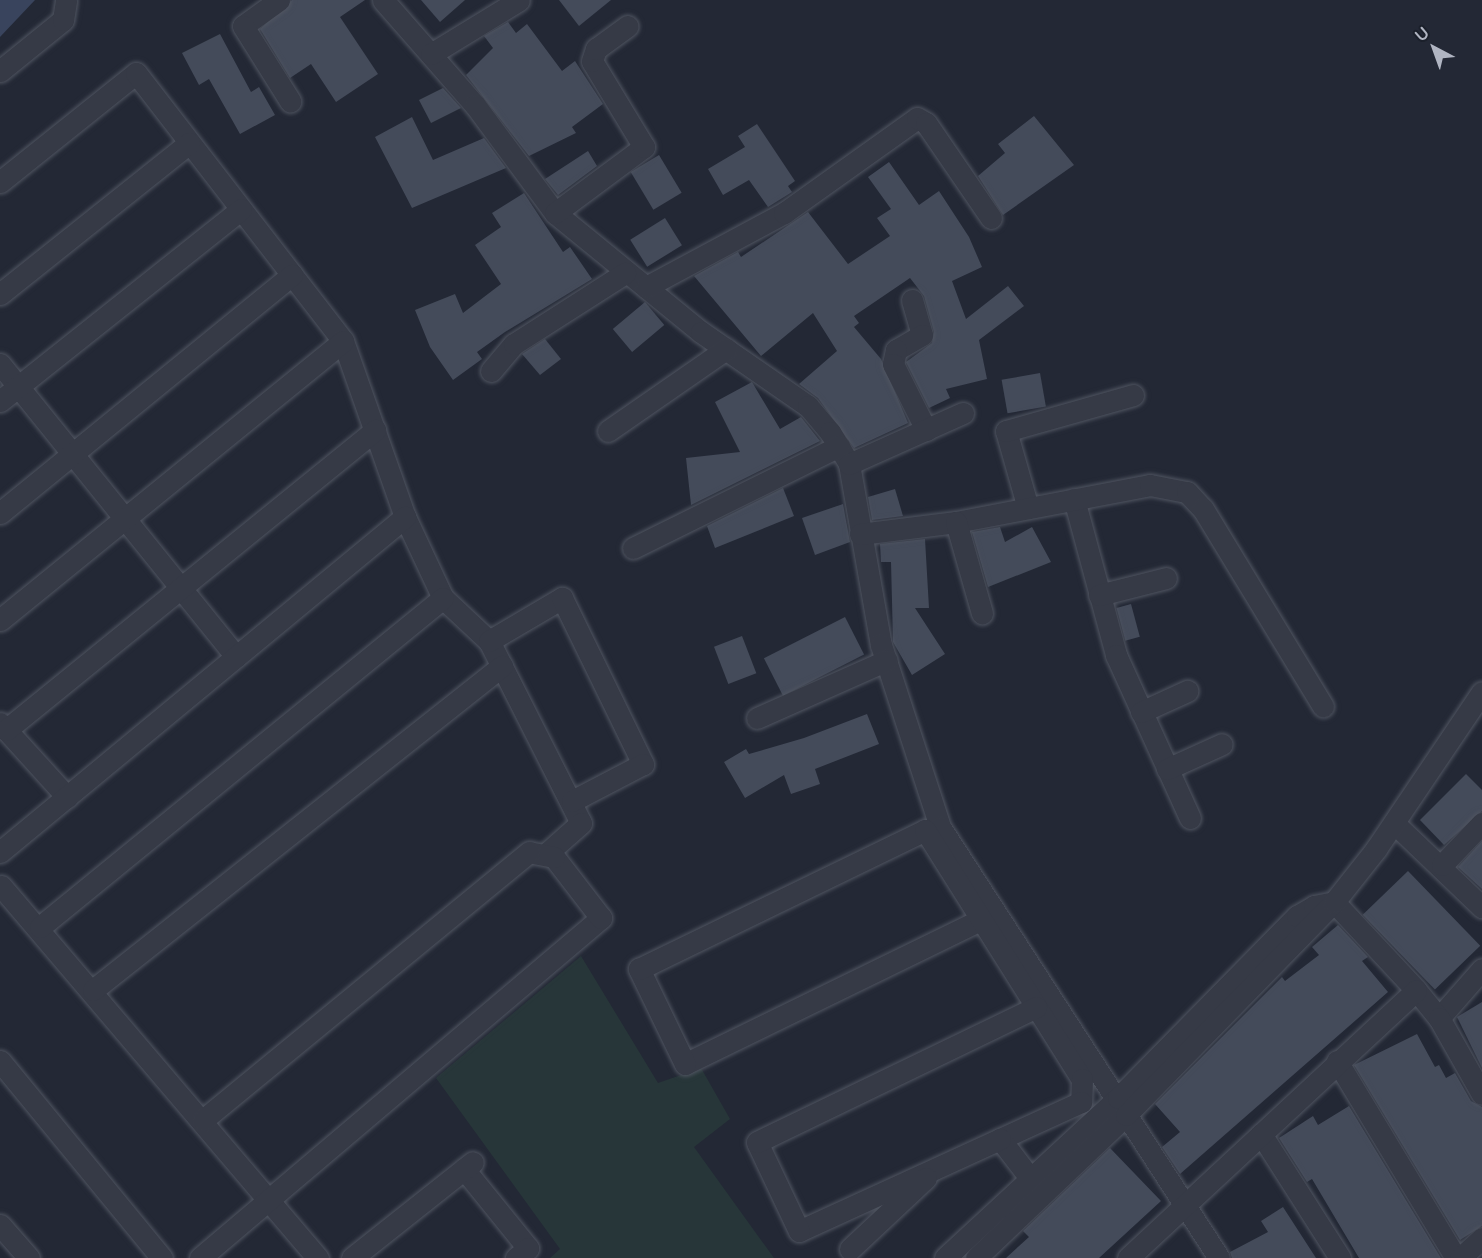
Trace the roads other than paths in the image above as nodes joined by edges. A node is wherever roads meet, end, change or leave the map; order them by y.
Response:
1 (66, 0) edge
2 (279, 0) edge
3 (383, 0) edge
4 (519, 0) edge
5 (628, 26) dead end
6 (431, 54) junction
7 (0, 71) edge
8 (290, 101) dead end
9 (189, 143) junction
10 (0, 182) edge
11 (241, 209) junction
12 (555, 213) junction
13 (991, 218) dead end
14 (625, 273) junction
15 (292, 275) junction
16 (646, 287) junction
17 (0, 294) edge
18 (912, 300) dead end
19 (343, 341) junction
20 (726, 349) junction
21 (0, 363) edge
22 (491, 371) dead end
23 (18, 386) junction
24 (1133, 395) dead end
25 (0, 401) edge
26 (963, 413) dead end
27 (375, 430) junction
28 (926, 430) junction
29 (608, 431) dead end
30 (74, 453) junction
31 (844, 455) junction
32 (1074, 499) junction
33 (1028, 508) junction
34 (0, 513) edge
35 (126, 517) junction
36 (405, 517) junction
37 (956, 522) junction
38 (860, 534) junction
39 (633, 548) dead end
40 (1166, 578) dead end
41 (179, 585) junction
42 (1099, 595) junction
43 (443, 598) junction
44 (982, 613) dead end
45 (0, 620) edge
46 (489, 641) junction
47 (236, 657) junction
48 (887, 660) junction
49 (502, 666) junction
50 (1187, 691) dead end
51 (1482, 692) edge
52 (1323, 706) dead end
53 (1141, 712) junction
54 (757, 718) dead end
55 (3, 726) edge
56 (1222, 744) dead end
57 (1167, 770) junction
58 (66, 797) junction
59 (572, 801) junction
60 (1190, 818) dead end
61 (1394, 823) junction
62 (1482, 823) edge
63 (0, 852) edge
64 (547, 853) junction
65 (1442, 865) junction
66 (0, 885) edge
67 (1334, 902) junction
68 (1482, 907) edge
69 (980, 920) junction
70 (40, 927) junction
71 (1482, 969) edge
72 (93, 990) junction
73 (1416, 990) junction
74 (1036, 1007) junction
75 (1439, 1018) junction
76 (0, 1061) edge
77 (1337, 1061) junction
78 (1482, 1094) edge
79 (1122, 1107) junction
80 (203, 1120) junction
81 (1262, 1134) junction
82 (1000, 1139) junction
83 (942, 1164) junction
84 (1030, 1178) junction
85 (270, 1199) junction
86 (1185, 1204) junction
87 (0, 1225) edge
88 (1482, 1238) edge
89 (850, 1249) dead end
90 (970, 1253) edge
91 (29, 1258) edge
92 (162, 1258) edge
93 (200, 1258) edge
94 (318, 1258) edge
95 (352, 1258) edge
96 (516, 1258) edge
97 (945, 1258) edge
98 (1128, 1258) edge
99 (1219, 1258) edge
100 (1340, 1258) edge
101 (1458, 1258) edge

1 - 7 street
2 - 8 street
3 - 6 street
4 - 6 street
5 - 12 street
6 - 12 street
9 - 10 street
9 - 11 street
9 - 17 street
11 - 15 street
11 - 23 street
12 - 14 street
13 - 16 street
14 - 16 street
14 - 22 street
15 - 19 street
15 - 30 street
16 - 20 street
18 - 28 street
19 - 27 street
19 - 35 street
20 - 29 street
20 - 31 street
21 - 23 street
23 - 25 street
23 - 30 street
24 - 33 street
26 - 28 street
27 - 36 street
27 - 41 street
28 - 31 street
30 - 34 street
30 - 35 street
31 - 38 street
31 - 39 street
32 - 33 street
32 - 42 street
32 - 52 street
33 - 37 street
35 - 41 street
35 - 45 street
36 - 43 street
36 - 47 street
37 - 38 street
37 - 44 street
38 - 48 street
40 - 42 street
41 - 47 street
41 - 55 street
42 - 53 street
43 - 46 street
43 - 70 street
46 - 49 street
46 - 59 street
47 - 58 street
48 - 54 street
48 - 79 street
49 - 59 street
49 - 72 street
50 - 53 street
51 - 61 street
53 - 57 street
55 - 58 street
56 - 57 street
57 - 60 street
58 - 63 street
59 - 64 street
61 - 65 street
61 - 67 street
62 - 65 street
64 - 80 street
64 - 85 street
65 - 68 street
66 - 70 street
67 - 73 street
67 - 79 street
69 - 69 street
69 - 74 street
70 - 72 street
71 - 75 street
72 - 80 street
73 - 75 street
73 - 77 street
74 - 82 street
74 - 83 street
75 - 78 street
76 - 92 street
77 - 81 street
77 - 101 street
79 - 84 street
79 - 86 street
79 - 90 street
80 - 85 street
81 - 86 street
81 - 100 street
82 - 83 street
82 - 84 street
83 - 89 street
84 - 90 street
85 - 93 street
85 - 94 street
86 - 98 street
86 - 99 street
87 - 91 street
88 - 101 street
90 - 97 street
95 - 96 street

